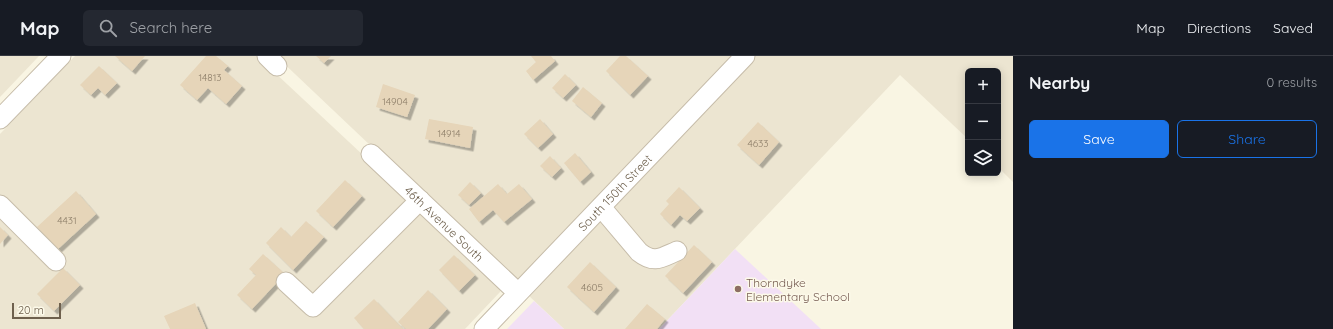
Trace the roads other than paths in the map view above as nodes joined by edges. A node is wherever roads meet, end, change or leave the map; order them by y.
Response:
1 (61, 56) edge
2 (746, 56) edge
3 (0, 119) edge
4 (371, 154) dead end
5 (420, 200) junction
6 (0, 205) edge
7 (601, 207) junction
8 (677, 251) dead end
9 (56, 261) dead end
10 (286, 282) dead end
11 (518, 293) junction
12 (484, 329) edge

1 - 3 street
2 - 7 street, South 150th Street
4 - 5 street, 46th Avenue South
5 - 10 street
5 - 11 street, 46th Avenue South
6 - 9 street
7 - 8 street
7 - 11 street, South 150th Street
11 - 12 street, South 150th Street

